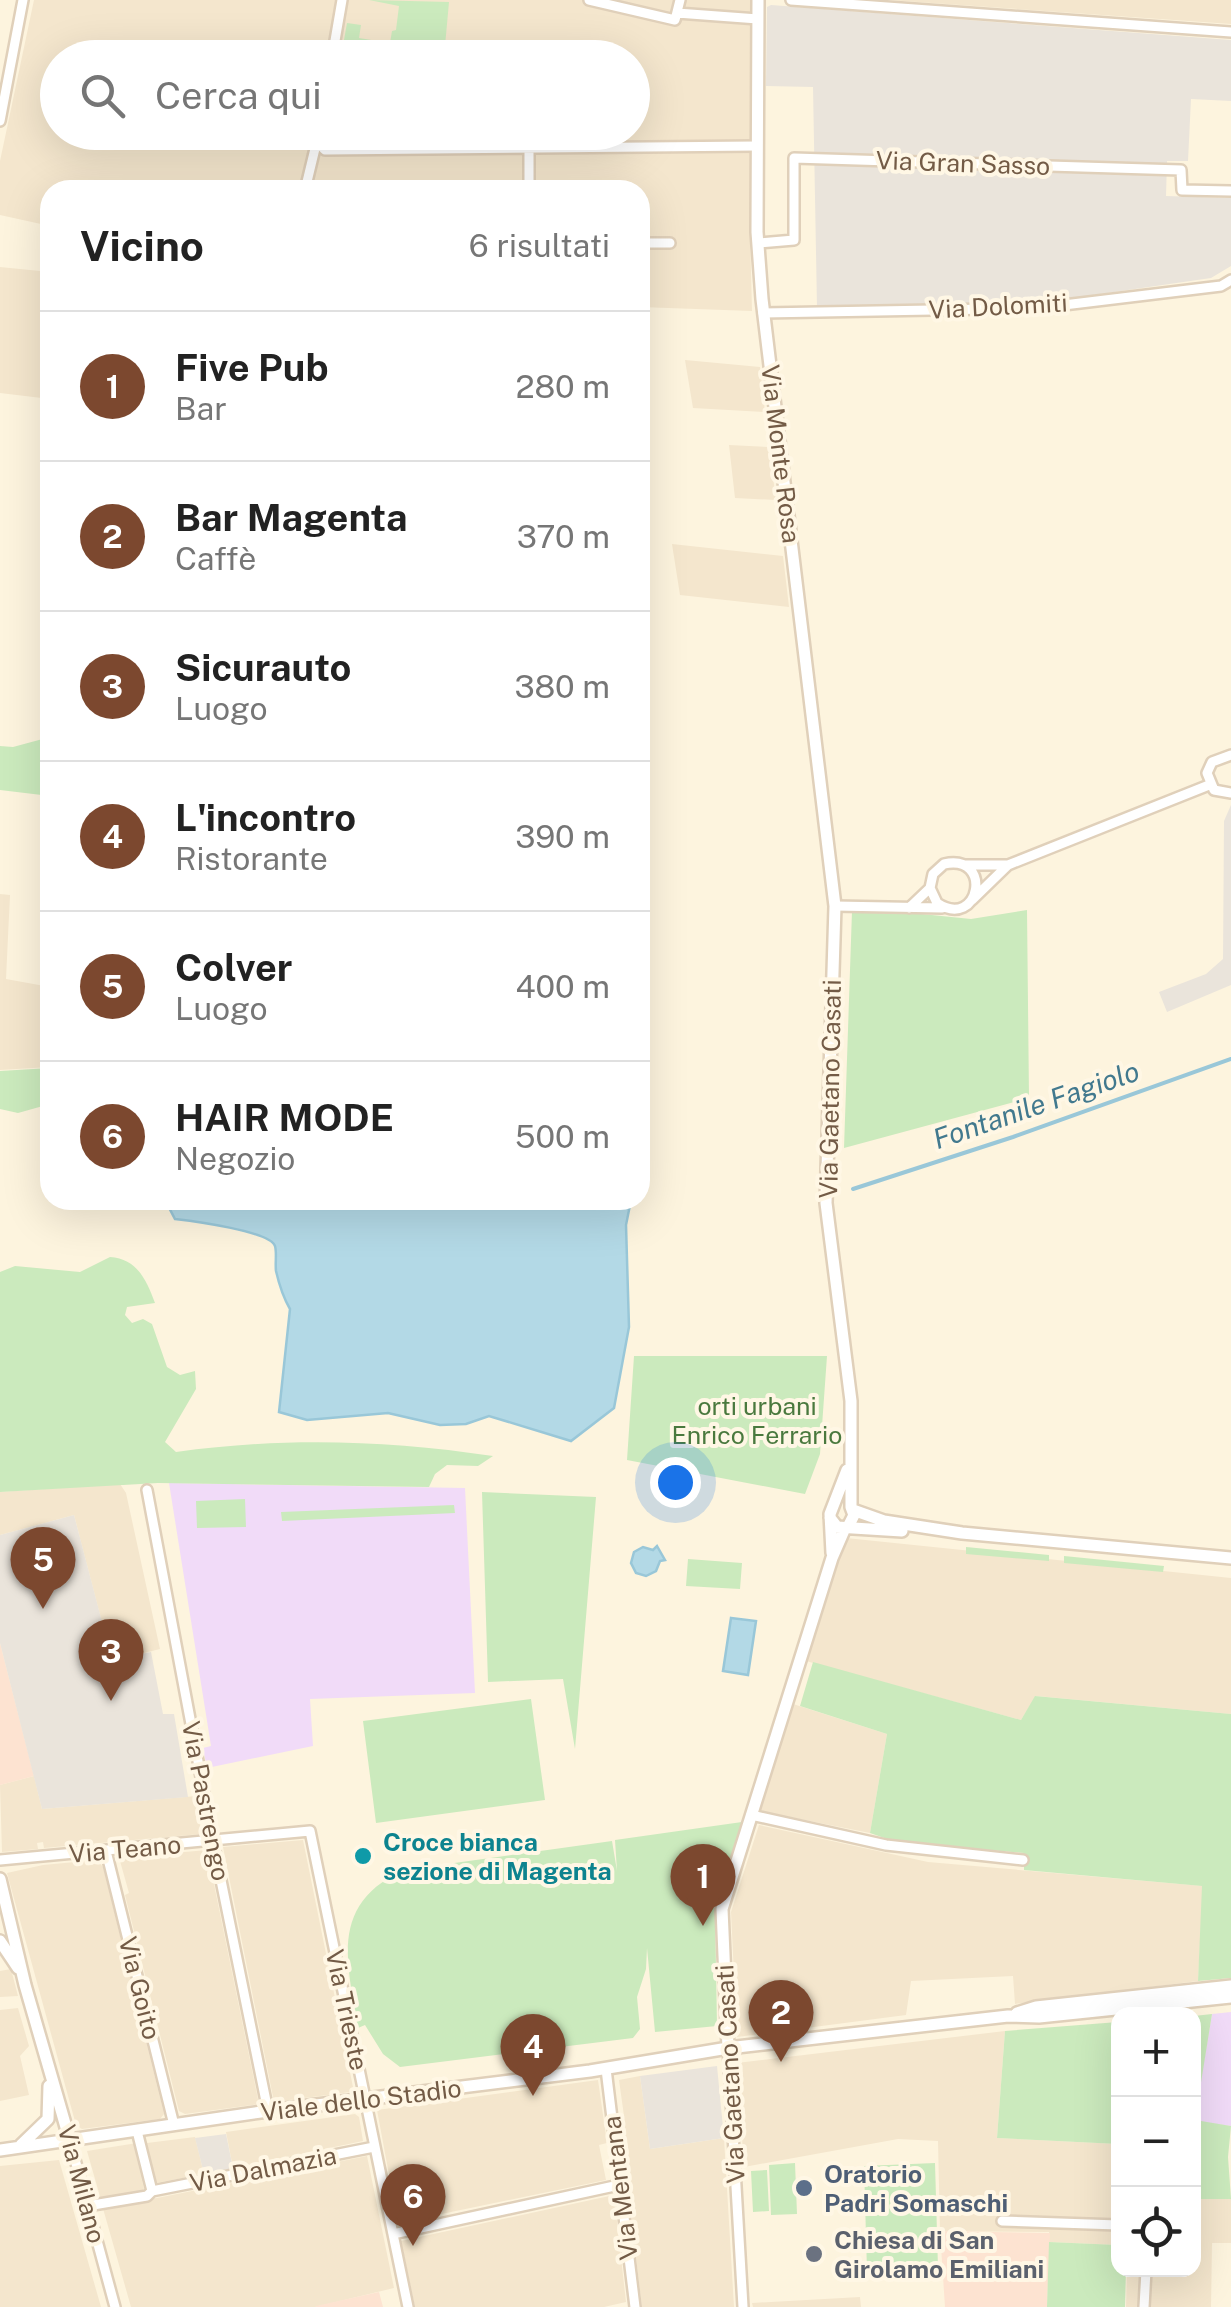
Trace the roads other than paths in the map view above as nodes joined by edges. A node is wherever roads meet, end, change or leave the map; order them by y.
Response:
1 (23, 0) edge
2 (342, 0) edge
3 (589, 0) edge
4 (680, 0) edge
5 (758, 0) edge
6 (791, 0) edge
7 (677, 13) junction
8 (758, 19) junction
9 (1231, 32) edge
10 (335, 40) edge
11 (0, 121) edge
12 (757, 146) junction
13 (650, 148) edge
14 (315, 150) edge
15 (325, 150) edge
16 (529, 150) joint
17 (307, 180) edge
18 (529, 180) edge
19 (1231, 191) edge
20 (670, 242) dead end
21 (650, 243) edge
22 (758, 243) junction
23 (1231, 280) edge
24 (763, 313) junction
25 (1231, 754) edge
26 (1209, 786) junction
27 (1231, 793) edge
28 (965, 865) junction
29 (1008, 866) junction
30 (930, 888) junction
31 (972, 900) junction
32 (835, 906) junction
33 (909, 908) junction
34 (944, 908) junction
35 (852, 1451) junction
36 (147, 1490) dead end
37 (852, 1509) junction
38 (831, 1512) junction
39 (847, 1527) junction
40 (962, 1532) junction
41 (832, 1558) junction
42 (1231, 1558) edge
43 (751, 1815) junction
44 (310, 1831) joint
45 (213, 1841) junction
46 (106, 1851) junction
47 (0, 1860) edge
48 (1023, 1860) dead end
49 (0, 1880) edge
50 (0, 1900) edge
51 (9, 1912) junction
52 (0, 1933) edge
53 (0, 1941) edge
54 (25, 1985) junction
55 (1231, 1986) edge
56 (1231, 1997) edge
57 (1008, 2016) junction
58 (728, 2048) junction
59 (47, 2061) junction
60 (606, 2068) junction
61 (365, 2100) junction
62 (268, 2111) junction
63 (174, 2125) junction
64 (137, 2131) junction
65 (70, 2141) junction
66 (17, 2147) junction
67 (374, 2147) junction
68 (0, 2150) edge
69 (620, 2185) junction
70 (152, 2192) junction
71 (87, 2206) junction
72 (1002, 2221) dead end
73 (1111, 2226) edge
74 (393, 2234) junction
75 (1146, 2277) edge
76 (116, 2307) edge
77 (408, 2307) edge
78 (633, 2307) edge
79 (743, 2307) edge
80 (1144, 2307) edge

1 - 11 street
2 - 10 street
3 - 7 street
4 - 7 street
5 - 8 street, Via Monte Rosa
6 - 9 street
7 - 8 street
8 - 12 street, Via Monte Rosa
12 - 13 street
12 - 22 street, Via Monte Rosa
14 - 17 street
15 - 16 street
16 - 18 street
19 - 22 street, Via Gran Sasso
20 - 21 street
22 - 24 street, Via Monte Rosa
23 - 24 street, Via Dolomiti
24 - 32 street, Via Monte Rosa
25 - 26 street
26 - 27 street
26 - 29 street
28 - 29 street
28 - 30 street
28 - 31 street
29 - 31 street
30 - 33 street
30 - 34 street
31 - 34 street
32 - 33 street
32 - 35 street, Via Gaetano Casati
33 - 34 street
35 - 37 street, Via Gaetano Casati
35 - 38 street, Via Gaetano Casati
36 - 45 street, Via Pastrengo
37 - 38 street
37 - 39 street, Via Gaetano Casati
37 - 40 street
38 - 39 street
38 - 41 street, Via Gaetano Casati
39 - 40 street
39 - 41 street, Via Gaetano Casati
40 - 42 street
41 - 43 street, Via Gaetano Casati
43 - 48 street
43 - 58 street, Via Gaetano Casati
44 - 45 street, Via Teano
44 - 61 street, Via Trieste
45 - 46 street, Via Teano
45 - 62 street, Via Pastrengo
46 - 47 street, Via Teano
46 - 63 street, Via Goito
49 - 51 street, Via Milano
50 - 51 street
51 - 52 street
51 - 54 street, Via Milano
53 - 54 street, Via Milano
54 - 59 street, Via Milano
55 - 57 street, Viale dello Stadio
56 - 57 street, Viale dello Stadio
57 - 58 street, Viale dello Stadio
58 - 60 street, Viale dello Stadio
58 - 79 street, Via Gaetano Casati
59 - 65 street, Via Milano
59 - 66 street, Via Milano
60 - 61 street, Viale dello Stadio
60 - 69 street, Via Mentana
61 - 62 street, Viale dello Stadio
61 - 67 street, Via Trieste
62 - 63 street, Viale dello Stadio
63 - 64 street, Viale dello Stadio
64 - 65 street, Viale dello Stadio
64 - 70 street
65 - 66 street, Viale dello Stadio
65 - 71 street, Via Milano
66 - 68 street, Viale dello Stadio
67 - 70 street, Via Dalmazia
67 - 74 street, Via Trieste
69 - 74 street
69 - 78 street, Via Mentana
70 - 71 street, Via Dalmazia
71 - 76 street, Via Milano
72 - 73 street
74 - 77 street, Via Trieste
75 - 80 street

